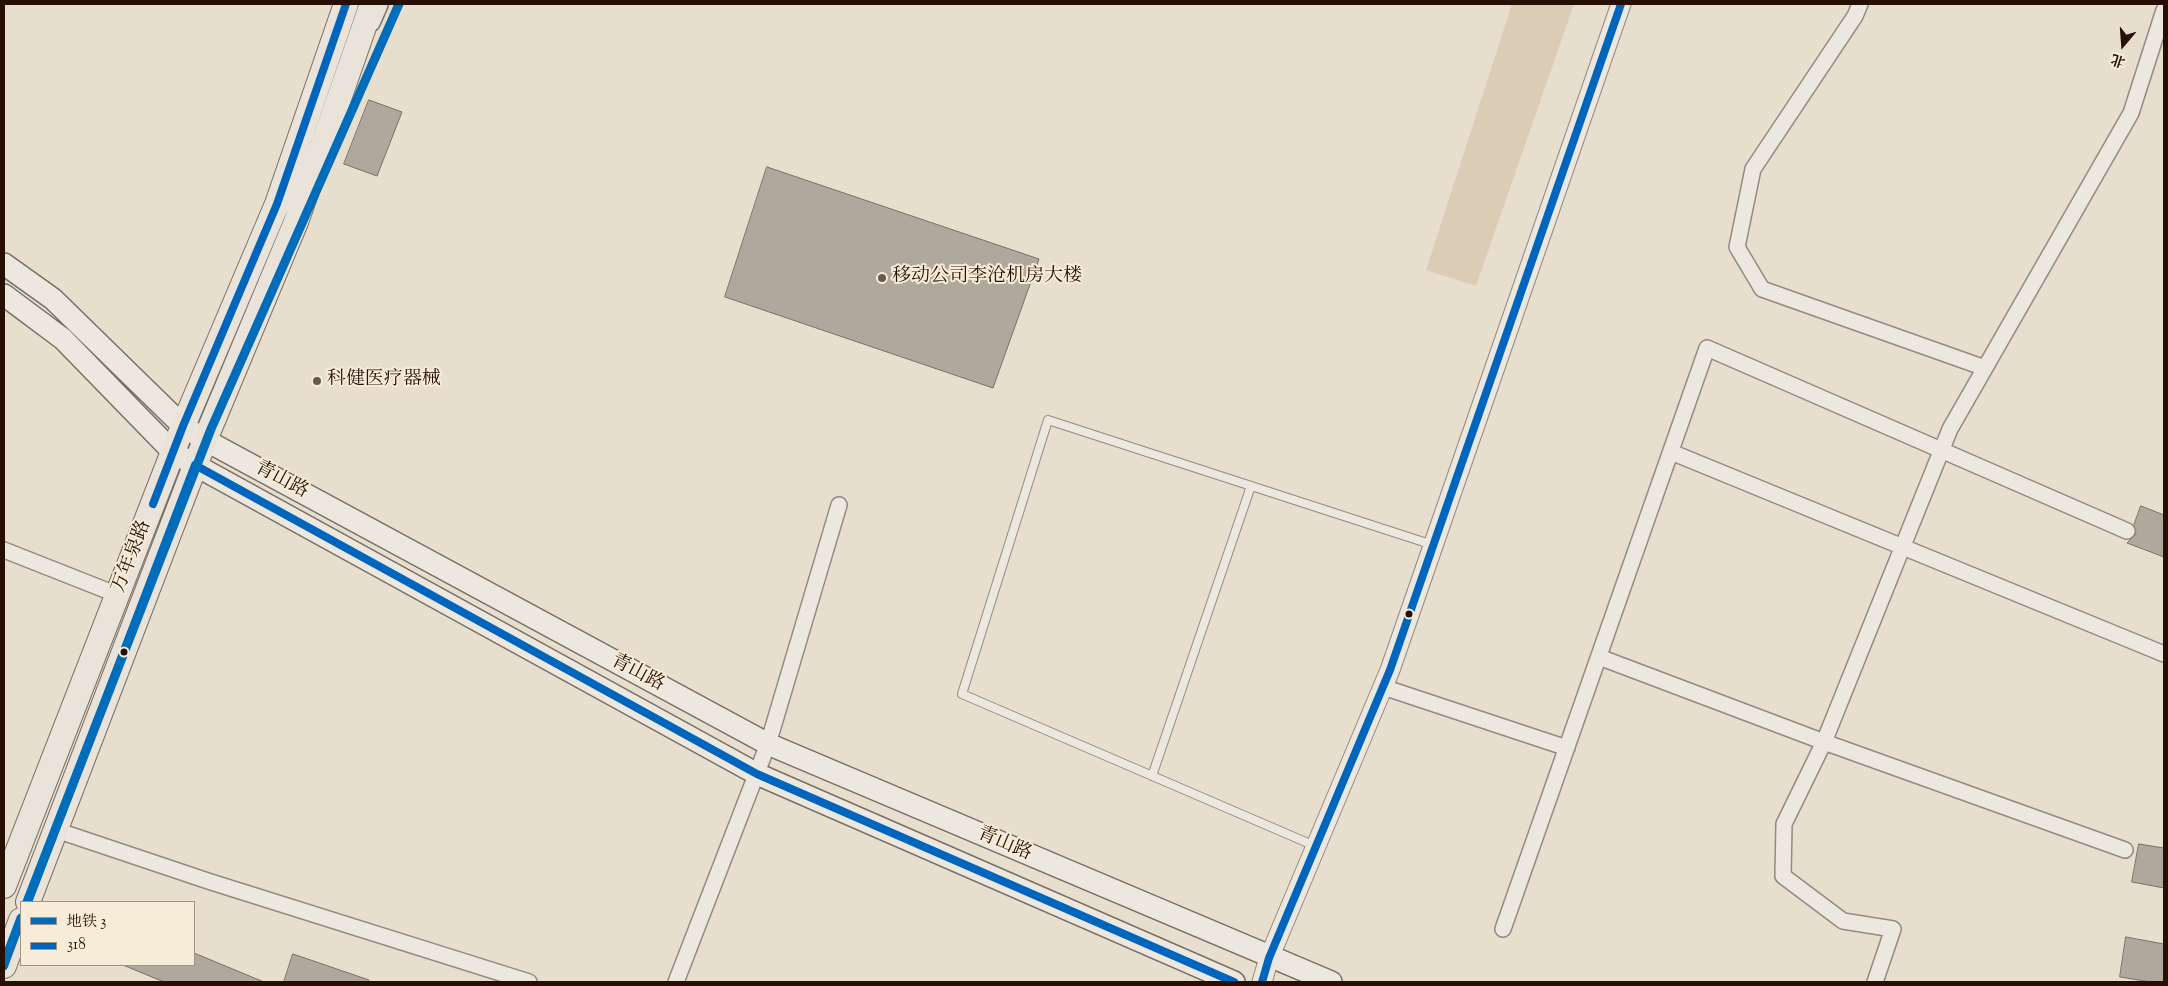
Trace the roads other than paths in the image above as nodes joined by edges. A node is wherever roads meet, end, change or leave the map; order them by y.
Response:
1 (346, 4) edge
2 (1621, 4) edge
3 (1860, 4) edge
4 (372, 9) edge
5 (2164, 10) edge
6 (4, 264) edge
7 (4, 295) edge
8 (1985, 368) junction
9 (183, 426) junction
10 (205, 440) junction
11 (1942, 450) junction
12 (173, 452) junction
13 (1671, 452) junction
14 (196, 465) junction
15 (1251, 486) junction
16 (839, 505) dead end
17 (2127, 531) dead end
18 (1433, 545) junction
19 (1903, 546) junction
20 (4, 550) edge
21 (118, 595) junction
22 (2164, 654) edge
23 (1599, 658) junction
24 (1383, 687) junction
25 (1824, 742) junction
26 (768, 744) junction
27 (1567, 748) junction
28 (757, 774) junction
29 (1152, 776) junction
30 (56, 830) junction
31 (1316, 847) junction
32 (2125, 850) dead end
33 (4, 886) edge
34 (28, 901) edge
35 (20, 923) edge
36 (1503, 930) dead end
37 (1269, 958) junction
38 (4, 966) edge
39 (529, 982) edge
40 (676, 982) edge
41 (1234, 982) edge
42 (1262, 982) edge
43 (1331, 982) edge
44 (1875, 982) edge

1 - 9 main road, 万年泉路
2 - 18 street
3 - 8 street
4 - 10 main road, 万年泉路
5 - 8 street
6 - 9 main road, 青山路
7 - 12 main road, 青山路
8 - 11 street
9 - 10 main road, 青山路
9 - 12 main road, 万年泉路
10 - 14 main road, 万年泉路
10 - 26 main road, 青山路
11 - 13 street
11 - 17 street
11 - 19 street
12 - 14 main road, 青山路
12 - 21 main road, 万年泉路
13 - 19 street
13 - 23 street
14 - 28 main road, 青山路
14 - 30 main road, 万年泉路
15 - 18 lane
15 - 29 lane
15 - 29 lane
16 - 26 street
18 - 24 street
19 - 22 street
19 - 25 street
20 - 21 street
21 - 33 main road, 万年泉路
23 - 25 street
23 - 27 street
24 - 27 street
24 - 31 street
25 - 32 street
25 - 44 street
26 - 28 street
26 - 37 main road, 青山路
27 - 36 street
28 - 40 street
28 - 41 main road, 青山路
29 - 31 lane
30 - 34 main road, 万年泉路
30 - 39 street
31 - 37 street
35 - 38 main road
37 - 42 street
37 - 43 main road, 青山路

